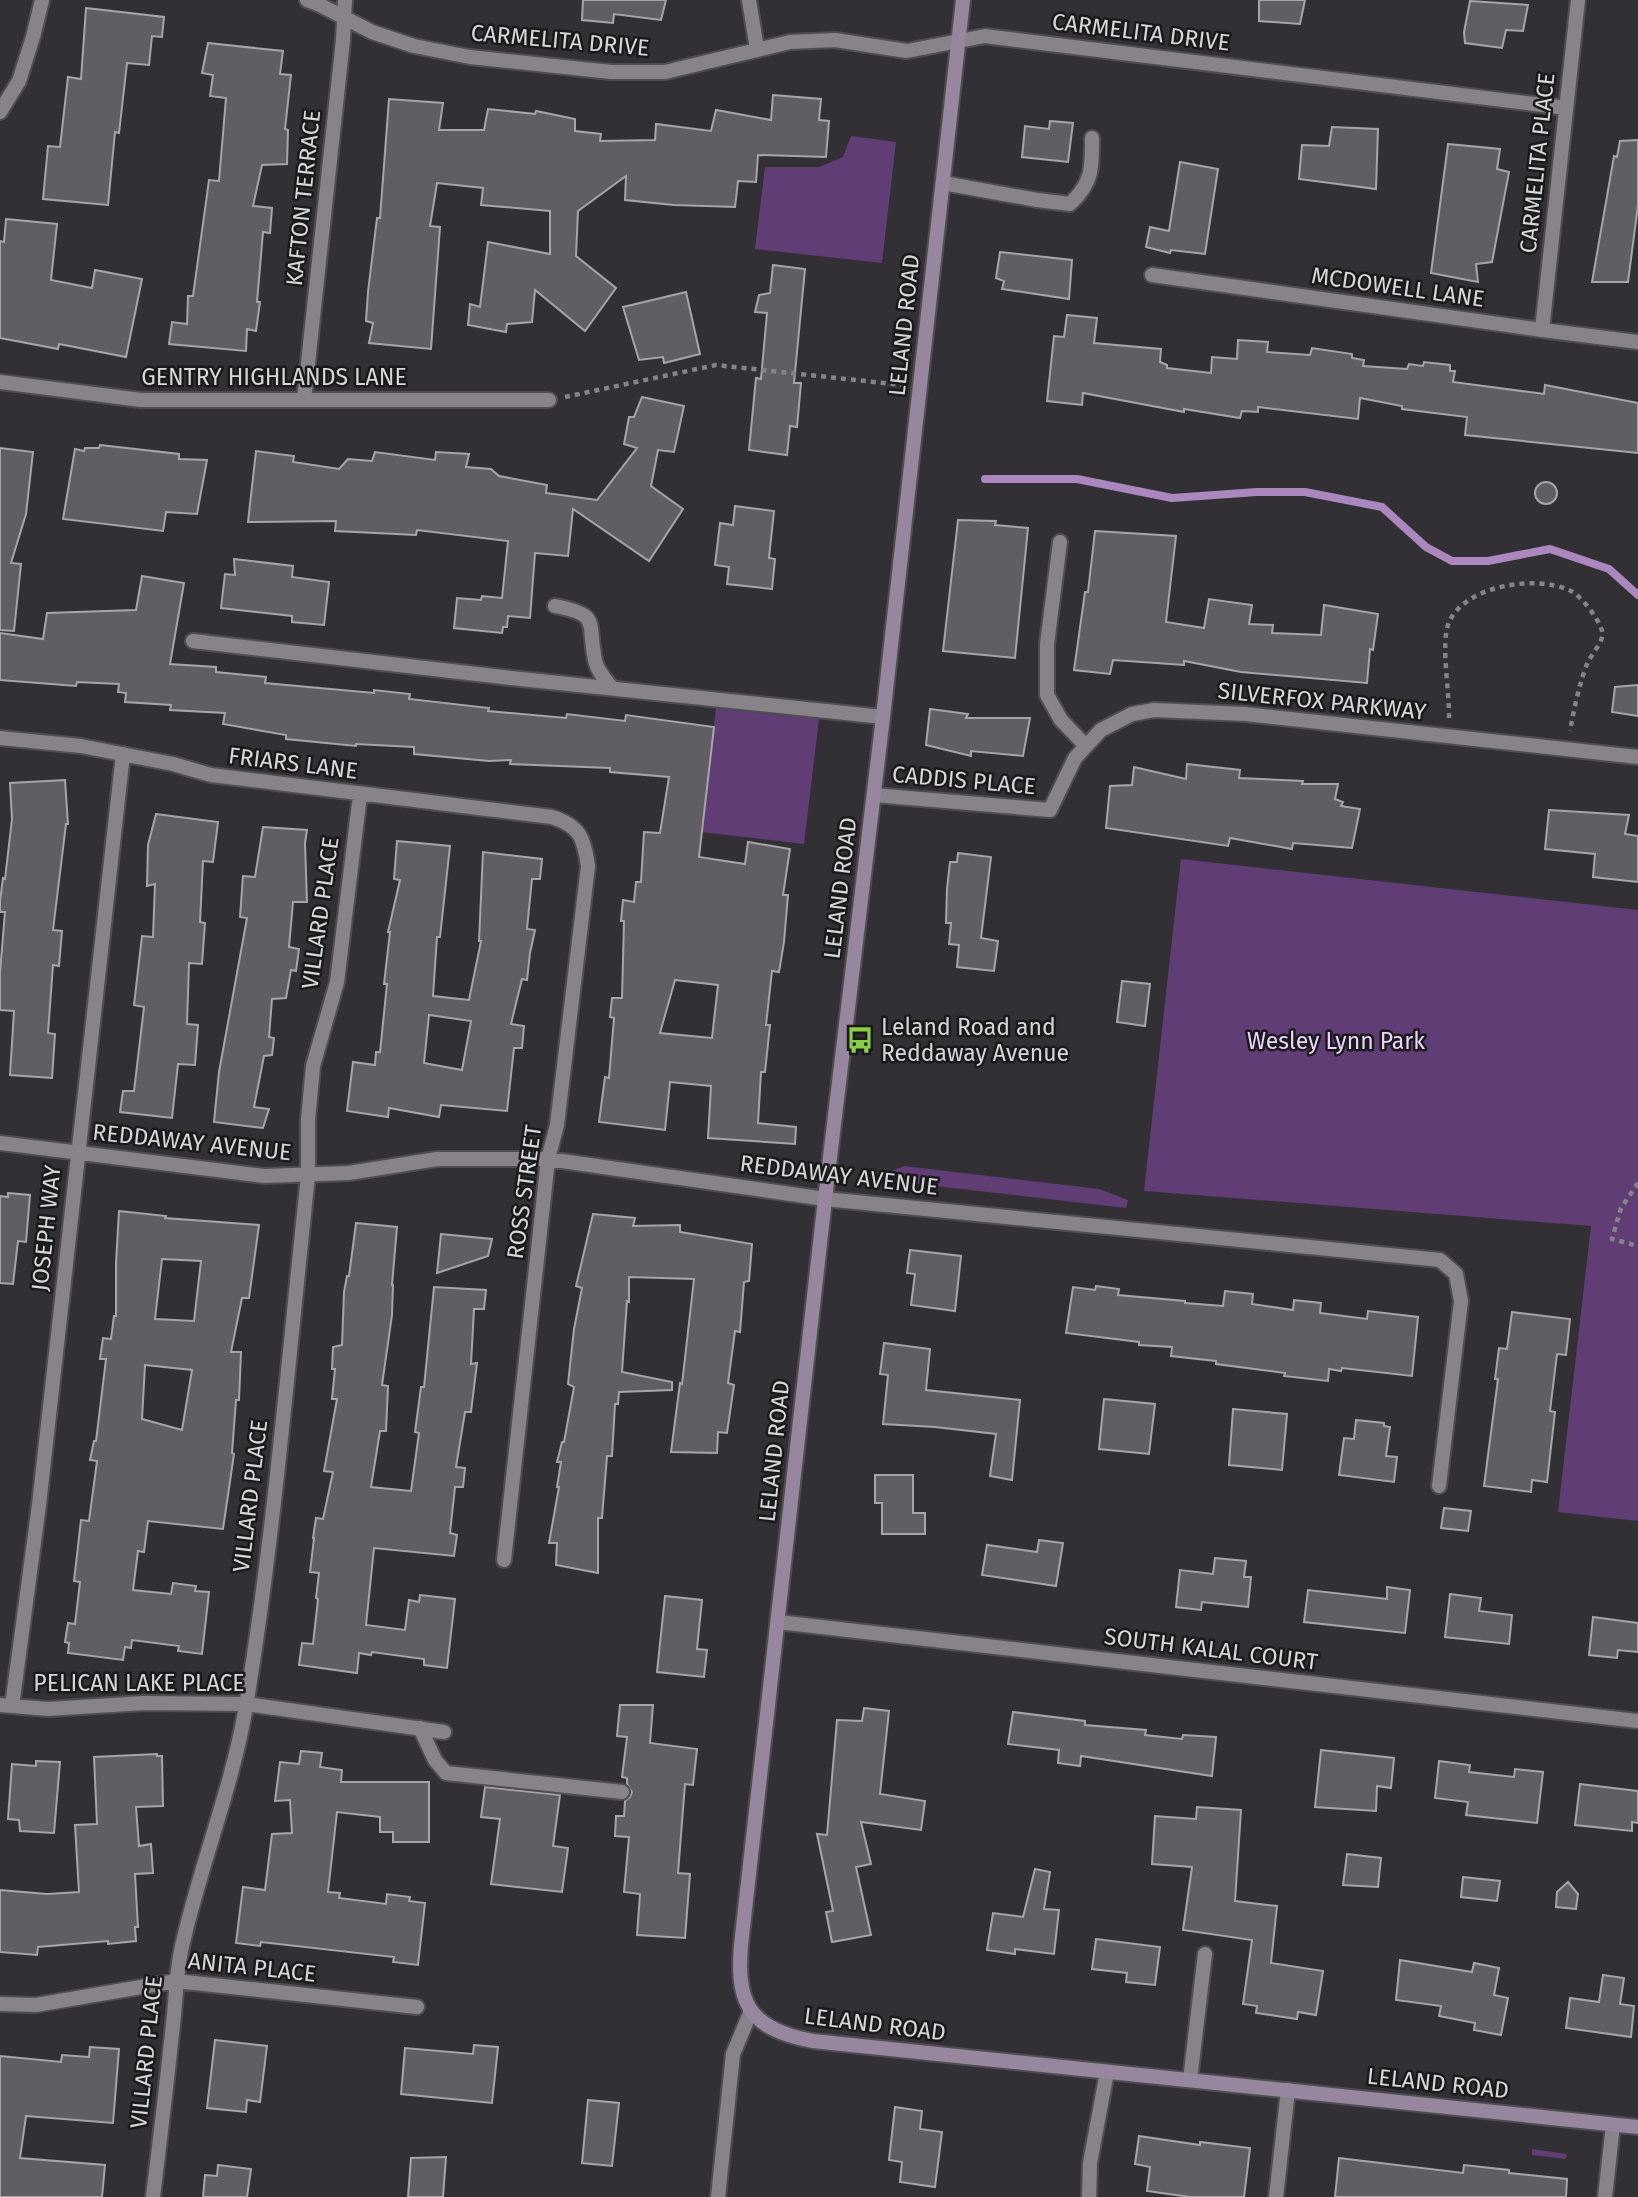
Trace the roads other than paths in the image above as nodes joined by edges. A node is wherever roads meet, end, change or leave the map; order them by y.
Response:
1 (42, 0) edge
2 (307, 0) edge
3 (345, 0) edge
4 (749, 0) edge
5 (963, 0) edge
6 (1578, 0) edge
7 (345, 19) junction
8 (959, 41) junction
9 (757, 49) junction
10 (1566, 108) junction
11 (0, 112) edge
12 (1092, 138) dead end
13 (943, 183) junction
14 (1152, 275) dead end
15 (1542, 330) junction
16 (1638, 342) edge
17 (0, 382) edge
18 (304, 400) junction
19 (549, 400) road end
20 (1060, 542) dead end
21 (555, 606) dead end
22 (193, 640) dead end
23 (612, 688) junction
24 (883, 717) junction
25 (0, 738) edge
26 (1086, 746) junction
27 (123, 754) junction
28 (1638, 757) edge
29 (360, 795) junction
30 (874, 795) junction
31 (1050, 810) joint
32 (579, 832) joint
33 (0, 1143) edge
34 (78, 1153) junction
35 (548, 1159) junction
36 (308, 1176) junction
37 (825, 1199) junction
38 (1438, 1486) dead end
39 (504, 1560) dead end
40 (778, 1622) junction
41 (246, 1704) junction
42 (6, 1705) edge
43 (1638, 1721) edge
44 (421, 1728) junction
45 (444, 1732) dead end
46 (622, 1792) dead end
47 (1205, 1954) dead end
48 (176, 1981) junction
49 (0, 2004) edge
50 (417, 2007) dead end
51 (751, 2011) junction
52 (1107, 2071) junction
53 (1190, 2080) junction
54 (1288, 2090) junction
55 (1613, 2124) junction
56 (1638, 2127) edge
57 (153, 2197) edge
58 (718, 2197) edge
59 (1089, 2197) edge
60 (1276, 2197) edge
61 (1605, 2197) edge

1 - 11 street
2 - 7 street, CARMELITA DRIVE
3 - 7 street, KAFTON TERRACE
4 - 9 street
5 - 8 street, LELAND ROAD
6 - 10 street, CARMELITA PLACE
7 - 9 street, CARMELITA DRIVE
7 - 18 street, KAFTON TERRACE
8 - 9 street, CARMELITA DRIVE
8 - 10 street, CARMELITA DRIVE
8 - 13 street, LELAND ROAD
10 - 15 street, CARMELITA PLACE
12 - 13 street
13 - 24 street, LELAND ROAD
14 - 15 street, MCDOWELL LANE
15 - 16 street, MCDOWELL LANE
17 - 18 street, GENTRY HIGHLANDS LANE
18 - 19 street, GENTRY HIGHLANDS LANE
20 - 26 street
21 - 23 street
22 - 23 street
23 - 24 street
24 - 30 street, LELAND ROAD
25 - 27 street, FRIARS LANE
26 - 28 street, SILVERFOX PARKWAY
26 - 31 street, SILVERFOX PARKWAY
27 - 29 street, FRIARS LANE
27 - 34 street, JOSEPH WAY
29 - 32 street, FRIARS LANE
29 - 36 street, VILLARD PLACE
30 - 31 street, CADDIS PLACE
30 - 37 street, LELAND ROAD
32 - 35 street, ROSS STREET
33 - 34 street, REDDAWAY AVENUE
34 - 36 street, REDDAWAY AVENUE
34 - 42 street, JOSEPH WAY
35 - 36 street, REDDAWAY AVENUE
35 - 37 street, REDDAWAY AVENUE
35 - 39 street, ROSS STREET
36 - 41 street, VILLARD PLACE
37 - 38 street, REDDAWAY AVENUE
37 - 40 street, LELAND ROAD
40 - 43 street, SOUTH KALAL COURT
40 - 51 street, LELAND ROAD
41 - 42 street, PELICAN LAKE PLACE
41 - 44 street, PELICAN LAKE PLACE
41 - 48 street, VILLARD PLACE
44 - 45 street, PELICAN LAKE PLACE
44 - 46 street
47 - 53 street
48 - 49 street, ANITA PLACE
48 - 50 street, ANITA PLACE
48 - 57 street, VILLARD PLACE
51 - 52 street, LELAND ROAD
51 - 58 street
52 - 53 street, LELAND ROAD
52 - 59 street
53 - 54 street, LELAND ROAD
54 - 55 street, LELAND ROAD
54 - 60 street
55 - 56 street, LELAND ROAD
55 - 61 street

